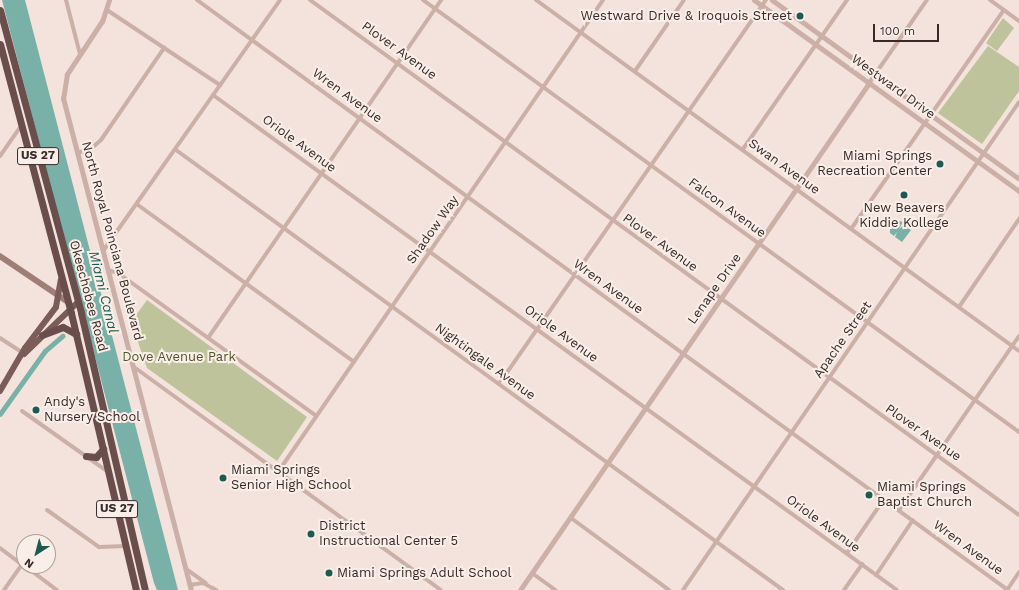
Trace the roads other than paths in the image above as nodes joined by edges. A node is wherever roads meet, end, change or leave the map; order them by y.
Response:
1 (66, 0) edge
2 (109, 0) edge
3 (197, 0) edge
4 (280, 0) edge
5 (310, 0) edge
6 (423, 0) edge
7 (441, 0) edge
8 (536, 0) edge
9 (602, 0) edge
10 (684, 0) edge
11 (754, 0) edge
12 (766, 0) edge
13 (772, 0) edge
14 (847, 0) edge
15 (927, 0) edge
16 (990, 0) edge
17 (762, 6) junction
18 (435, 9) junction
19 (0, 10) edge
20 (107, 10) junction
21 (1004, 10) junction
22 (1019, 21) edge
23 (580, 32) junction
24 (822, 36) junction
25 (252, 39) junction
26 (0, 44) edge
27 (816, 45) junction
28 (164, 48) junction
29 (80, 54) junction
30 (398, 63) junction
31 (635, 71) junction
32 (875, 75) junction
33 (869, 83) junction
34 (220, 85) junction
35 (543, 86) junction
36 (213, 95) junction
37 (1019, 102) edge
38 (689, 111) junction
39 (929, 114) junction
40 (360, 117) junction
41 (923, 123) junction
42 (21, 125) junction
43 (505, 141) junction
44 (743, 149) junction
45 (176, 150) junction
46 (983, 153) junction
47 (77, 154) junction
48 (0, 156) edge
49 (977, 161) junction
50 (651, 166) junction
51 (322, 173) junction
52 (1019, 179) edge
53 (797, 189) junction
54 (1019, 191) edge
55 (468, 198) junction
56 (138, 205) junction
57 (1019, 219) edge
58 (613, 221) junction
59 (284, 229) junction
60 (851, 229) junction
61 (759, 244) junction
62 (103, 251) junction
63 (430, 251) junction
64 (0, 256) edge
65 (906, 268) junction
66 (108, 270) junction
67 (576, 275) junction
68 (61, 277) junction
69 (246, 283) junction
70 (60, 296) junction
71 (721, 299) junction
72 (68, 301) junction
73 (391, 306) junction
74 (74, 307) junction
75 (959, 307) junction
76 (867, 322) junction
77 (538, 330) junction
78 (76, 334) junction
79 (42, 335) junction
80 (1019, 336) edge
81 (0, 338) edge
82 (208, 338) junction
83 (1012, 346) junction
84 (1019, 351) edge
85 (24, 354) junction
86 (683, 354) junction
87 (354, 362) junction
88 (134, 367) junction
89 (829, 378) junction
90 (499, 384) junction
91 (0, 391) edge
92 (976, 400) junction
93 (646, 409) junction
94 (22, 411) dead end
95 (316, 416) junction
96 (792, 432) junction
97 (1019, 432) edge
98 (103, 449) junction
99 (938, 455) junction
100 (86, 456) junction
101 (608, 464) junction
102 (108, 472) junction
103 (278, 472) junction
104 (754, 487) junction
105 (122, 488) junction
106 (884, 499) junction
107 (47, 510) dead end
108 (900, 510) junction
109 (1019, 515) edge
110 (571, 518) junction
111 (913, 520) junction
112 (717, 542) junction
113 (126, 546) junction
114 (0, 548) edge
115 (846, 553) junction
116 (16, 559) edge
117 (139, 562) junction
118 (862, 564) junction
119 (186, 569) junction
120 (1019, 572) edge
121 (532, 573) junction
122 (17, 574) edge
123 (36, 574) edge
124 (876, 575) junction
125 (208, 584) junction
126 (191, 587) edge
127 (4, 590) edge
128 (57, 590) edge
129 (136, 590) edge
130 (145, 590) edge
131 (216, 590) edge
132 (441, 590) edge
133 (520, 590) edge
134 (555, 590) edge
135 (669, 590) edge
136 (683, 590) edge
137 (783, 590) edge
138 (844, 590) edge
139 (897, 590) edge
140 (1007, 590) edge

1 - 29 street
2 - 20 street
3 - 25 street, Wren Avenue
4 - 25 street
5 - 30 street, Plover Avenue
6 - 18 street, Falcon Avenue
7 - 18 street
8 - 23 street, Swan Avenue
9 - 23 street, Shadow Way
10 - 31 street
11 - 17 street, Westward Drive
12 - 17 street
13 - 24 street, Westward Drive
14 - 24 street
15 - 32 street, Lenape Drive
16 - 21 street
17 - 27 street, Westward Drive
17 - 38 street
18 - 30 street
18 - 35 street, Falcon Avenue
19 - 74 highway, Okeechobee Road / US 27
20 - 28 street
20 - 29 street
21 - 22 street
21 - 39 street
23 - 31 street, Swan Avenue
23 - 35 street, Shadow Way
24 - 27 street
24 - 32 street, Westward Drive
25 - 34 street
25 - 40 street, Wren Avenue
26 - 42 highway, Okeechobee Road / US 27
27 - 33 street, Westward Drive
27 - 44 street
28 - 34 street
28 - 47 street
29 - 47 street, North Royal Poinciana Boulevard
30 - 40 street
30 - 43 street, Plover Avenue
31 - 38 street, Swan Avenue
32 - 33 street, Lenape Drive
32 - 39 street, Westward Drive
33 - 41 street, Westward Drive
33 - 53 street, Lenape Drive
34 - 36 street
35 - 43 street, Shadow Way
35 - 50 street, Falcon Avenue
36 - 45 street
36 - 51 street, Oriole Avenue
37 - 46 street, Apache Street
38 - 44 street, Swan Avenue
38 - 50 street
39 - 41 street
39 - 46 street, Westward Drive
40 - 51 street
40 - 55 street, Wren Avenue
41 - 49 street, Westward Drive
41 - 60 street
42 - 48 street
42 - 68 highway, Okeechobee Road / US 27
43 - 55 street, Shadow Way
43 - 58 street, Plover Avenue
44 - 53 street, Swan Avenue
45 - 56 street
45 - 59 street, Nightingale Avenue
46 - 49 street, Apache Street
46 - 52 street, Westward Drive
47 - 62 street, North Royal Poinciana Boulevard
49 - 54 street, Westward Drive
49 - 65 street, Apache Street
50 - 58 street
50 - 61 street, Falcon Avenue
51 - 59 street
51 - 63 street, Oriole Avenue
53 - 60 street, Swan Avenue
53 - 61 street, Lenape Drive
55 - 63 street, Shadow Way
55 - 67 street, Wren Avenue
56 - 62 street
56 - 69 street
57 - 75 street
58 - 67 street
58 - 71 street, Plover Avenue
59 - 69 street
59 - 73 street, Nightingale Avenue
60 - 65 street, Swan Avenue
61 - 71 street, Lenape Drive
61 - 76 street, Falcon Avenue
62 - 66 street, North Royal Poinciana Boulevard
63 - 73 street, Shadow Way
63 - 77 street, Oriole Avenue
64 - 70 main road
65 - 75 street, Swan Avenue
65 - 76 street, Apache Street
66 - 82 street
66 - 88 street, North Royal Poinciana Boulevard
67 - 77 street
67 - 86 street, Wren Avenue
68 - 70 main road
68 - 72 highway, Okeechobee Road / US 27
69 - 82 street
69 - 87 street
70 - 72 main road
70 - 85 main road
71 - 86 street, Lenape Drive
71 - 89 street, Plover Avenue
72 - 74 highway
73 - 87 street, Shadow Way
73 - 90 street, Nightingale Avenue
74 - 78 highway, Okeechobee Road / US 27
74 - 79 main road
74 - 105 highway, Okeechobee Road / US 27
75 - 83 street, Swan Avenue
76 - 89 street, Apache Street
76 - 92 street, Falcon Avenue
77 - 90 street
77 - 93 street, Oriole Avenue
78 - 79 highway
78 - 98 highway, Okeechobee Road / US 27
79 - 85 main road
80 - 83 street
81 - 85 street
82 - 95 street
83 - 84 street, Swan Avenue
83 - 92 street
85 - 91 main road
86 - 93 street, Lenape Drive
86 - 96 street, Wren Avenue
87 - 95 street, Shadow Way
88 - 103 street
88 - 119 street, North Royal Poinciana Boulevard
89 - 96 street, Apache Street
89 - 99 street, Plover Avenue
90 - 101 street, Nightingale Avenue
92 - 97 street, Falcon Avenue
92 - 99 street
93 - 101 street, Lenape Drive
93 - 104 street, Oriole Avenue
94 - 100 street
95 - 103 street, Shadow Way
96 - 104 street, Apache Street
96 - 106 street, Wren Avenue
98 - 100 highway
98 - 102 highway, Okeechobee Road / US 27
99 - 108 street
99 - 109 street, Plover Avenue
100 - 102 street
101 - 110 street, Lenape Drive
101 - 112 street, Nightingale Avenue
102 - 105 highway
102 - 113 highway, Okeechobee Road / US 27
103 - 132 street
104 - 112 street, Apache Street
104 - 115 street, Oriole Avenue
105 - 117 highway, Okeechobee Road / US 27
106 - 108 street, Wren Avenue
106 - 115 street
107 - 113 street
108 - 111 street, Wren Avenue
110 - 121 street, Lenape Drive
110 - 135 street
111 - 124 street
111 - 140 street, Wren Avenue
112 - 136 street, Apache Street
112 - 137 street, Nightingale Avenue
113 - 117 highway
113 - 129 highway, Okeechobee Road / US 27
114 - 116 street
115 - 118 street, Oriole Avenue
117 - 130 highway, Okeechobee Road / US 27
118 - 124 street, Oriole Avenue
118 - 138 street
119 - 125 street
119 - 126 street, North Royal Poinciana Boulevard
120 - 140 street
121 - 133 street, Lenape Drive
121 - 134 street
122 - 127 street
123 - 128 street
124 - 139 street, Oriole Avenue
125 - 126 street
125 - 131 street

